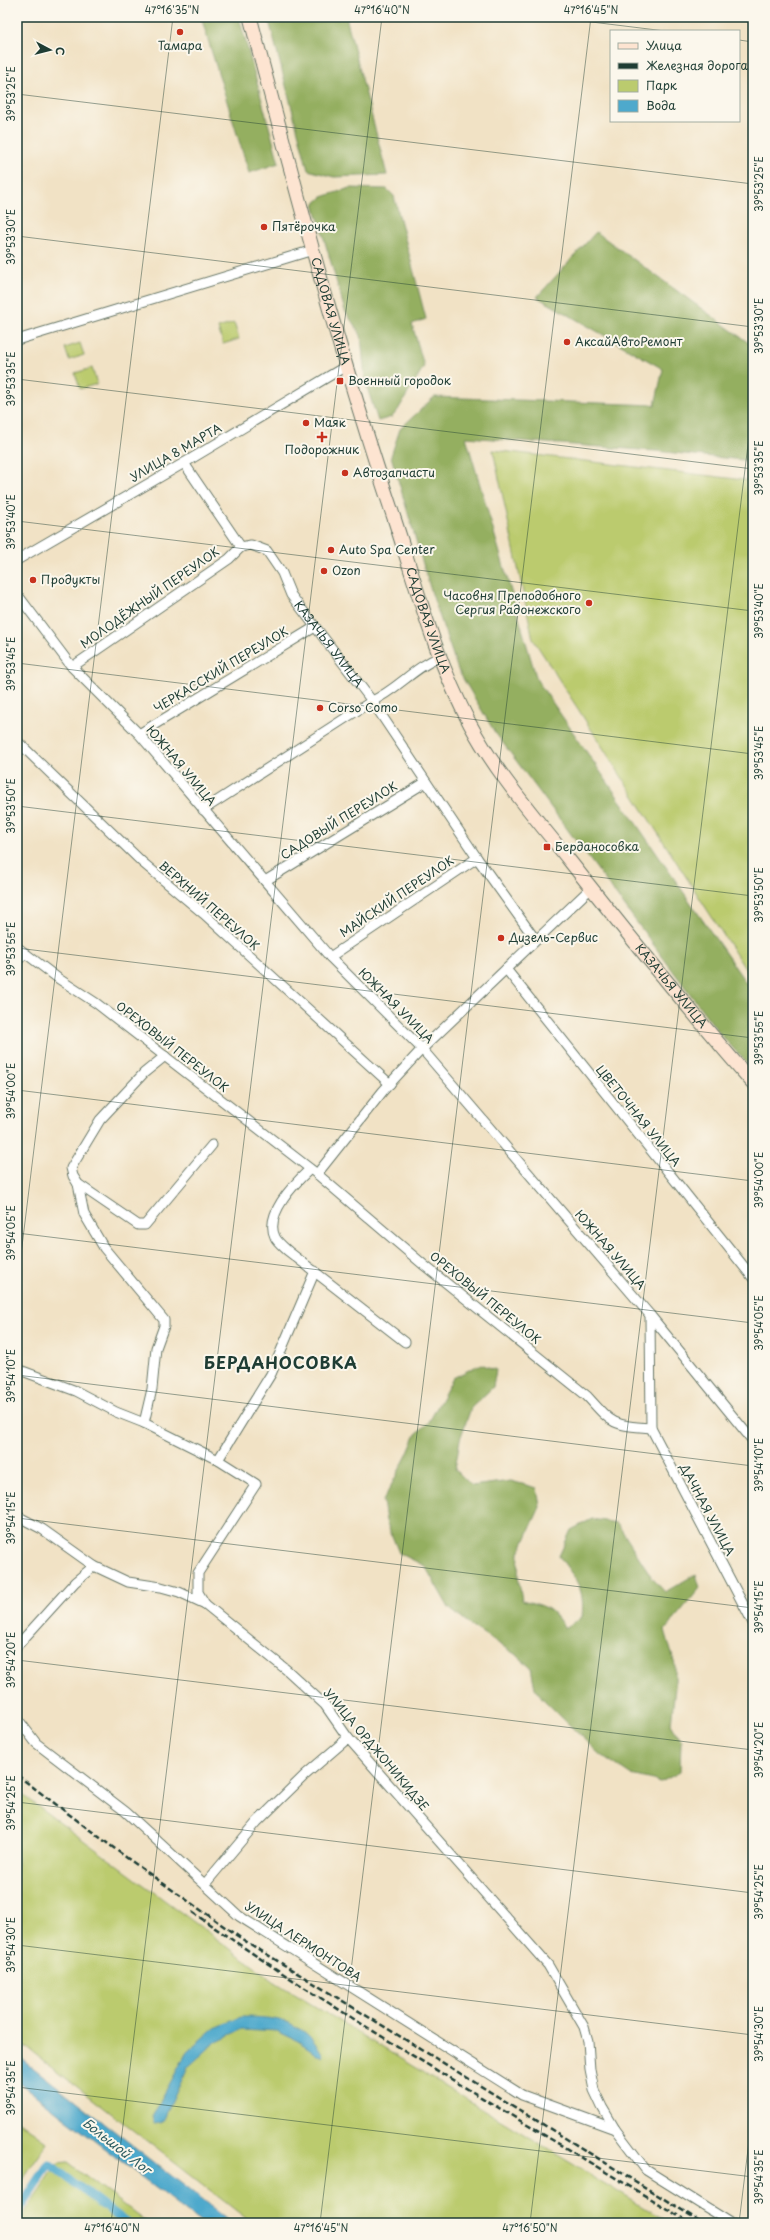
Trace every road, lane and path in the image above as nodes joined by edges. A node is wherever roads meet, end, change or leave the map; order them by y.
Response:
1 (250, 17) edge
2 (313, 250) junction
3 (17, 340) edge
4 (346, 366) junction
5 (184, 463) junction
6 (241, 547) junction
7 (17, 560) edge
8 (17, 594) edge
9 (315, 627) junction
10 (440, 657) junction
11 (72, 667) junction
12 (372, 701) junction
13 (139, 734) junction
14 (17, 741) edge
15 (426, 782) junction
16 (203, 810) junction
17 (477, 858) junction
18 (265, 881) junction
19 (591, 888) junction
20 (535, 939) junction
21 (20, 951) edge
22 (330, 956) junction
23 (17, 961) edge
24 (506, 969) junction
25 (422, 1049) junction
26 (165, 1056) junction
27 (753, 1083) edge
28 (390, 1084) junction
29 (212, 1145) dead end
30 (314, 1171) junction
31 (78, 1184) junction
32 (315, 1271) junction
33 (753, 1278) edge
34 (650, 1315) junction
35 (405, 1342) dead end
36 (17, 1369) edge
37 (144, 1423) junction
38 (651, 1428) junction
39 (753, 1441) edge
40 (218, 1460) junction
41 (17, 1516) edge
42 (94, 1566) junction
43 (205, 1604) junction
44 (753, 1623) edge
45 (17, 1646) edge
46 (17, 1718) edge
47 (348, 1738) junction
48 (205, 1884) junction
49 (615, 2129) junction
50 (731, 2223) edge

1 - 2 main road, САДОВАЯ УЛИЦА
2 - 3 street
2 - 4 main road, САДОВАЯ УЛИЦА
4 - 5 street, УЛИЦА 8 МАРТА
4 - 10 main road, САДОВАЯ УЛИЦА
5 - 6 street
5 - 7 street, УЛИЦА 8 МАРТА
6 - 9 street, КАЗАЧЬЯ УЛИЦА
6 - 11 street, МОЛОДЁЖНЫЙ ПЕРЕУЛОК
8 - 11 street, ЮЖНАЯ УЛИЦА
9 - 12 street, КАЗАЧЬЯ УЛИЦА
9 - 13 street, ЧЕРКАССКИЙ ПЕРЕУЛОК
10 - 12 street
10 - 19 main road, САДОВАЯ УЛИЦА
11 - 13 street, ЮЖНАЯ УЛИЦА
12 - 15 street, КАЗАЧЬЯ УЛИЦА
12 - 16 street
13 - 16 street, ЮЖНАЯ УЛИЦА
14 - 28 street, ВЕРХНИЙ ПЕРЕУЛОК
15 - 17 street, КАЗАЧЬЯ УЛИЦА
15 - 18 street, САДОВЫЙ ПЕРЕУЛОК
16 - 18 street, ЮЖНАЯ УЛИЦА
17 - 20 street, КАЗАЧЬЯ УЛИЦА
17 - 22 street, МАЙСКИЙ ПЕРЕУЛОК
18 - 22 street, ЮЖНАЯ УЛИЦА
19 - 20 street
19 - 27 main road, КАЗАЧЬЯ УЛИЦА
20 - 24 street
21 - 23 street
21 - 26 street, ОРЕХОВЫЙ ПЕРЕУЛОК
22 - 25 street, ЮЖНАЯ УЛИЦА
24 - 25 street
24 - 33 street, ЦВЕТОЧНАЯ УЛИЦА
25 - 28 street
25 - 34 street, ЮЖНАЯ УЛИЦА
26 - 30 street, ОРЕХОВЫЙ ПЕРЕУЛОК
26 - 31 street
28 - 30 street
29 - 31 street
30 - 32 street
30 - 38 street, ОРЕХОВЫЙ ПЕРЕУЛОК
31 - 37 street
32 - 35 street
32 - 40 street
34 - 38 street
34 - 39 street, ЮЖНАЯ УЛИЦА
36 - 37 street
37 - 40 street
38 - 44 street, ДАЧНАЯ УЛИЦА
40 - 43 street
41 - 42 street, УЛИЦА ОРДЖОНИКИДЗЕ
42 - 43 street, УЛИЦА ОРДЖОНИКИДЗЕ
42 - 45 street
43 - 47 street, УЛИЦА ОРДЖОНИКИДЗЕ
46 - 48 street, УЛИЦА ЛЕРМОНТОВА
47 - 48 street
47 - 49 street, УЛИЦА ОРДЖОНИКИДЗЕ
48 - 49 street, УЛИЦА ЛЕРМОНТОВА
49 - 50 street, УЛИЦА ОРДЖОНИКИДЗЕ

